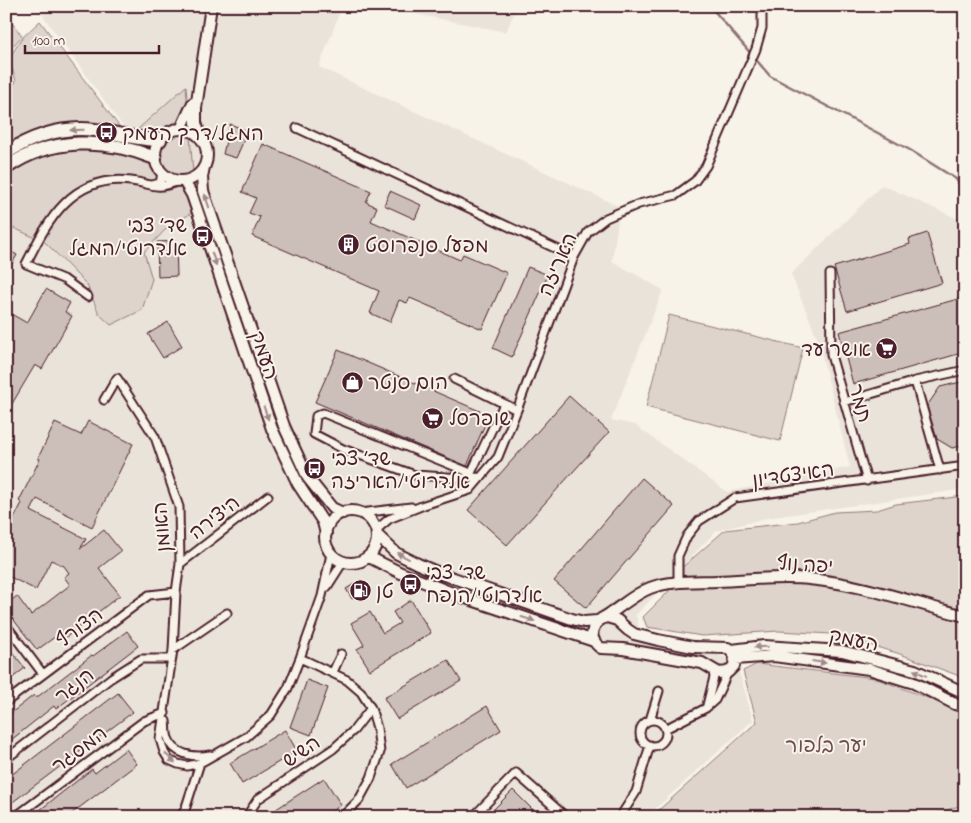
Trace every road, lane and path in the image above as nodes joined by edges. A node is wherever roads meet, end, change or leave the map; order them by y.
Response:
1 (211, 6) edge
2 (762, 6) edge
3 (201, 76) junction
4 (297, 128) dead end
5 (181, 129) junction
6 (201, 138) junction
7 (160, 140) junction
8 (6, 153) edge
9 (155, 158) junction
10 (204, 166) junction
11 (6, 168) edge
12 (162, 173) junction
13 (181, 181) junction
14 (150, 186) junction
15 (574, 257) junction
16 (830, 274) dead end
17 (88, 297) dead end
18 (965, 370) edge
19 (454, 379) dead end
20 (915, 381) junction
21 (104, 400) dead end
22 (844, 402) junction
23 (504, 404) junction
24 (517, 410) junction
25 (965, 466) edge
26 (940, 470) junction
27 (471, 473) junction
28 (481, 477) junction
29 (867, 481) junction
30 (268, 496) dead end
31 (424, 505) junction
32 (343, 513) junction
33 (360, 513) junction
34 (377, 532) junction
35 (326, 534) junction
36 (331, 554) junction
37 (368, 557) junction
38 (343, 562) junction
39 (180, 564) junction
40 (678, 582) junction
41 (176, 592) junction
42 (641, 592) junction
43 (322, 596) junction
44 (227, 613) dead end
45 (965, 616) edge
46 (599, 620) junction
47 (6, 625) edge
48 (622, 625) junction
49 (594, 641) junction
50 (173, 650) junction
51 (341, 654) dead end
52 (734, 655) junction
53 (300, 658) junction
54 (171, 659) junction
55 (712, 668) junction
56 (333, 672) junction
57 (728, 672) junction
58 (44, 674) junction
59 (659, 691) dead end
60 (965, 694) edge
61 (6, 702) edge
62 (965, 707) edge
63 (371, 708) junction
64 (706, 708) junction
65 (165, 713) junction
66 (650, 720) junction
67 (665, 729) junction
68 (650, 746) junction
69 (214, 754) junction
70 (6, 759) edge
71 (200, 763) junction
72 (15, 817) edge
73 (180, 817) edge
74 (246, 817) edge
75 (342, 817) edge
76 (473, 817) edge
77 (566, 817) edge
78 (620, 817) edge

1 - 3 main road
2 - 15 street, האריזה
3 - 5 main road
3 - 6 main road
4 - 15 street
5 - 6 main road
5 - 7 main road
6 - 10 main road
7 -> 8 highway
7 - 9 main road
9 - 11 highway
9 - 12 main road
10 - 13 main road
32 -> 10 main road, העמק
12 - 13 main road
12 - 14 street
13 - 14 street
13 -> 35 main road, העמק
14 - 17 street
15 - 24 street, האריזה
16 - 22 street, תמר
18 - 20 street
19 - 23 street
20 - 22 street
20 - 26 street
21 - 39 street, האומן
22 - 29 street, תמר
23 - 24 street
23 - 27 street
24 - 28 street, האריזה
25 - 26 street, האיצטדיון
26 - 29 street, האיצטדיון
27 - 28 street
27 - 28 street
28 - 31 street, האריזה
29 - 40 street, האיצטדיון
30 - 39 street, היצירה
31 - 33 street, האריזה
31 - 34 street, האריזה
32 - 33 main road
32 - 35 main road
33 - 34 main road
34 - 37 main road
46 -> 34 main road, העמק
35 - 36 main road
36 - 38 main road
36 - 43 street
37 - 38 main road
37 -> 49 main road
38 - 43 street
39 - 41 street, האומן
40 - 42 main road, יפה נוף
40 - 45 main road, יפה נוף
41 - 50 street, האומן
41 - 58 street, הצורף
42 - 46 main road, יפה נוף
42 - 48 main road
43 - 53 street
44 - 50 street
46 - 48 main road, העמק
46 - 49 main road
47 - 58 street
48 - 52 main road, העמק
49 - 55 main road
50 - 54 street, האומן
51 - 56 street
52 - 57 main road
60 -> 52 main road, העמק
52 -> 62 main road, העמק
53 - 56 street
53 - 69 street
54 - 65 street, האומן
54 - 70 street, הנגר
55 - 57 main road
55 - 64 street
56 - 63 street
57 - 64 street
58 - 61 street, הצורף
59 - 66 street
63 - 74 street, השיש
63 - 75 street
64 - 67 street
65 - 69 street
65 -> 71 street
65 - 72 street, המסגר
66 - 67 street
66 - 68 street
67 - 68 street
68 - 78 street
69 - 71 street
71 - 73 street
76 - 77 street

